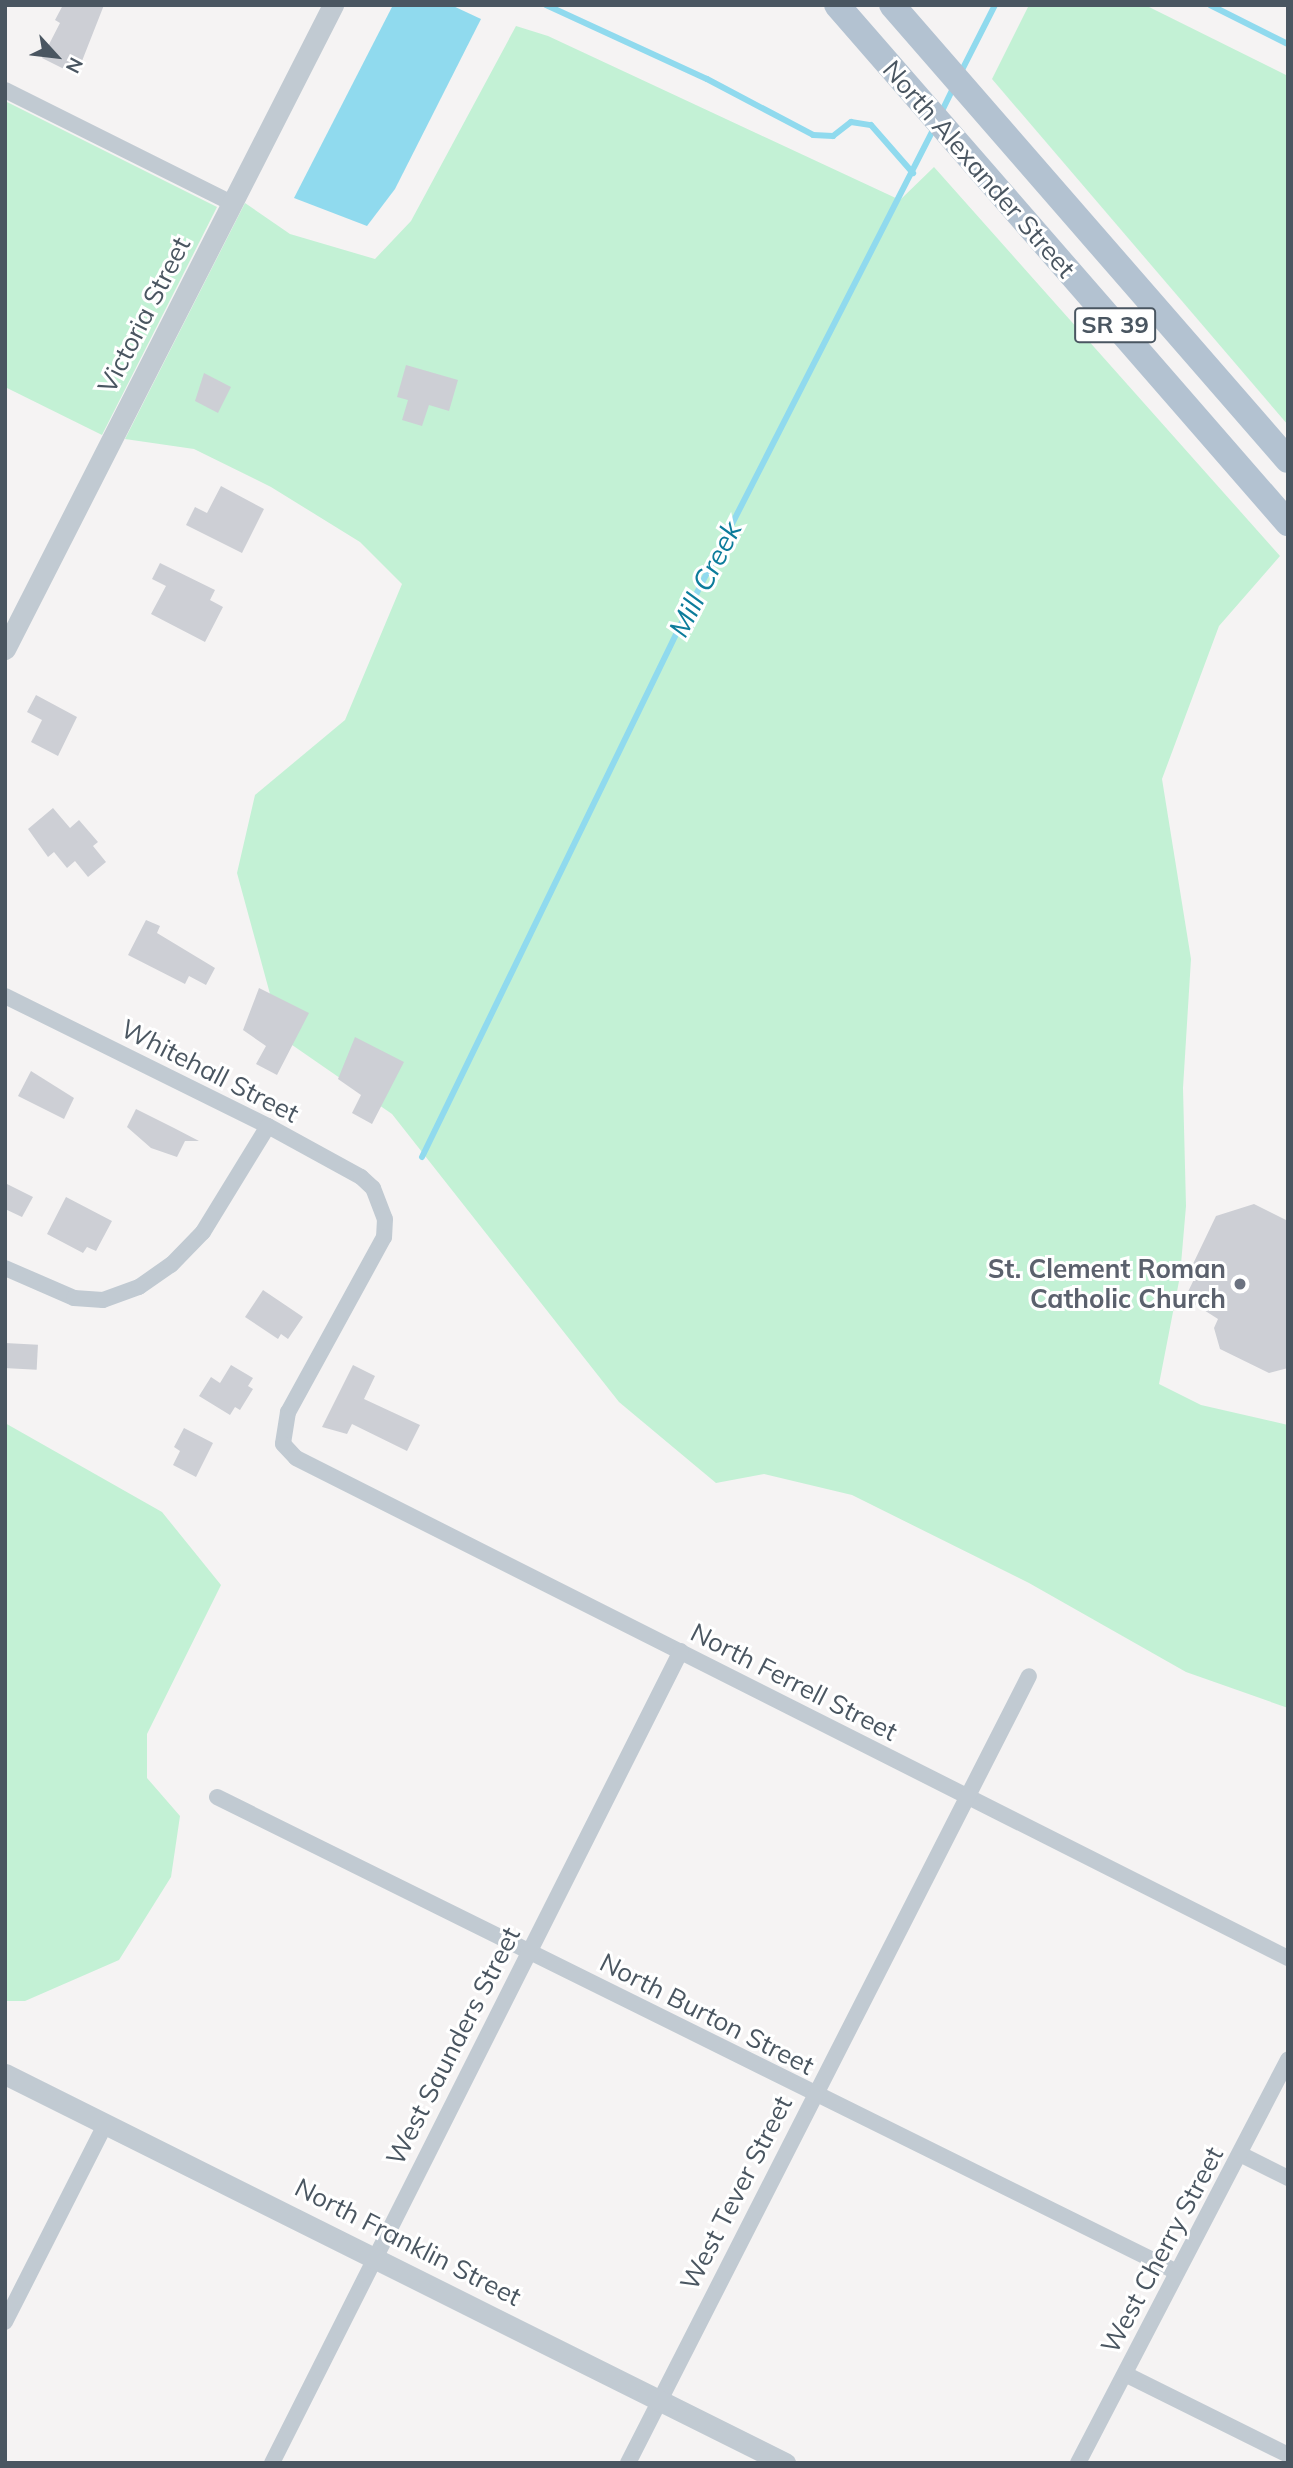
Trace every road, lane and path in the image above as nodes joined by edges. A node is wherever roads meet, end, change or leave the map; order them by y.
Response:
1 (333, 5) edge
2 (836, 5) edge
3 (881, 5) edge
4 (892, 5) edge
5 (856, 28) junction
6 (5, 90) edge
7 (232, 203) junction
8 (1288, 460) edge
9 (1288, 523) edge
10 (5, 649) edge
11 (5, 996) edge
12 (268, 1126) junction
13 (5, 1268) edge
14 (283, 1444) joint
15 (681, 1651) junction
16 (1029, 1676) dead end
17 (217, 1797) dead end
18 (967, 1797) junction
19 (529, 1950) junction
20 (1288, 1958) edge
21 (1288, 2059) edge
22 (5, 2074) edge
23 (812, 2095) junction
24 (106, 2123) junction
25 (1240, 2154) junction
26 (1288, 2178) edge
27 (375, 2256) junction
28 (1177, 2273) junction
29 (5, 2322) edge
30 (1125, 2374) junction
31 (660, 2400) junction
32 (1288, 2455) edge
33 (272, 2463) edge
34 (628, 2463) edge
35 (785, 2463) edge
36 (1078, 2463) edge

1 - 7 street, Victoria Street
2 - 5 main road, North Alexander Street / SR 39
3 - 5 main road
4 - 8 main road, North Alexander Street / SR 39
5 - 9 main road, North Alexander Street / SR 39
6 - 7 street
7 - 10 street, Victoria Street
11 - 12 street, Whitehall Street
12 - 13 street
12 - 14 street, Whitehall Street
14 - 15 street, North Ferrell Street
15 - 18 street, North Ferrell Street
15 - 19 street, West Saunders Street
16 - 18 street, West Tever Street
17 - 19 street, North Burton Street
18 - 20 street, North Ferrell Street
18 - 23 street, West Tever Street
19 - 23 street, North Burton Street
19 - 27 street, West Saunders Street
21 - 25 street, West Cherry Street
22 - 24 street, North Franklin Street
23 - 28 street, North Burton Street
23 - 31 street, West Tever Street
24 - 27 street, North Franklin Street
24 - 29 street
25 - 26 street
25 - 28 street, West Cherry Street
27 - 31 street, North Franklin Street
27 - 33 street, West Saunders Street
28 - 30 street, West Cherry Street
30 - 32 street
30 - 36 street, West Cherry Street
31 - 34 street, West Tever Street
31 - 35 street, North Franklin Street

